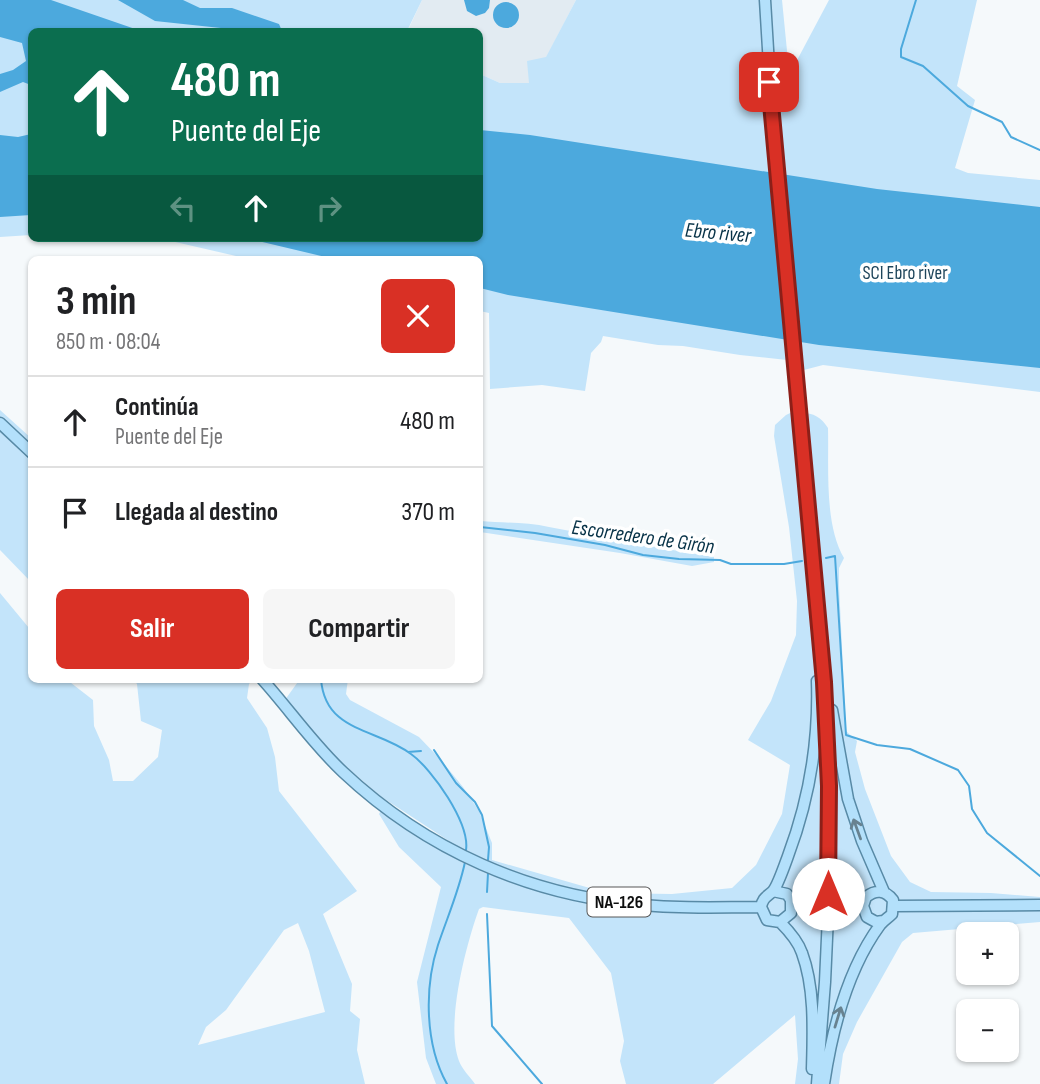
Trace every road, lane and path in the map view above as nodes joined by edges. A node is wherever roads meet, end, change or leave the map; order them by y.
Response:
1 (758, 0) edge
2 (765, 0) edge
3 (766, 40) junction
4 (0, 423) edge
5 (28, 449) edge
6 (811, 541) junction
7 (816, 598) junction
8 (265, 683) edge
9 (773, 891) junction
10 (884, 892) junction
11 (1040, 905) edge
12 (797, 906) junction
13 (857, 906) junction
14 (894, 906) junction
15 (761, 907) junction
16 (883, 921) junction
17 (780, 922) junction
18 (811, 1084) edge
19 (817, 1084) edge
20 (824, 1084) edge

1 - 3 main road
2 - 3 main road
3 - 6 main road
4 - 5 main road
6 - 7 main road
10 -> 6 main road
7 - 9 main road
7 - 19 main road
8 - 15 main road, NA-126
9 - 12 main road
9 - 15 main road
10 - 13 main road
10 - 14 main road
11 - 14 main road
12 - 13 main road, bridge
12 - 17 main road
13 - 16 main road
14 - 16 main road
15 - 17 main road
20 -> 16 main road
17 - 18 main road

